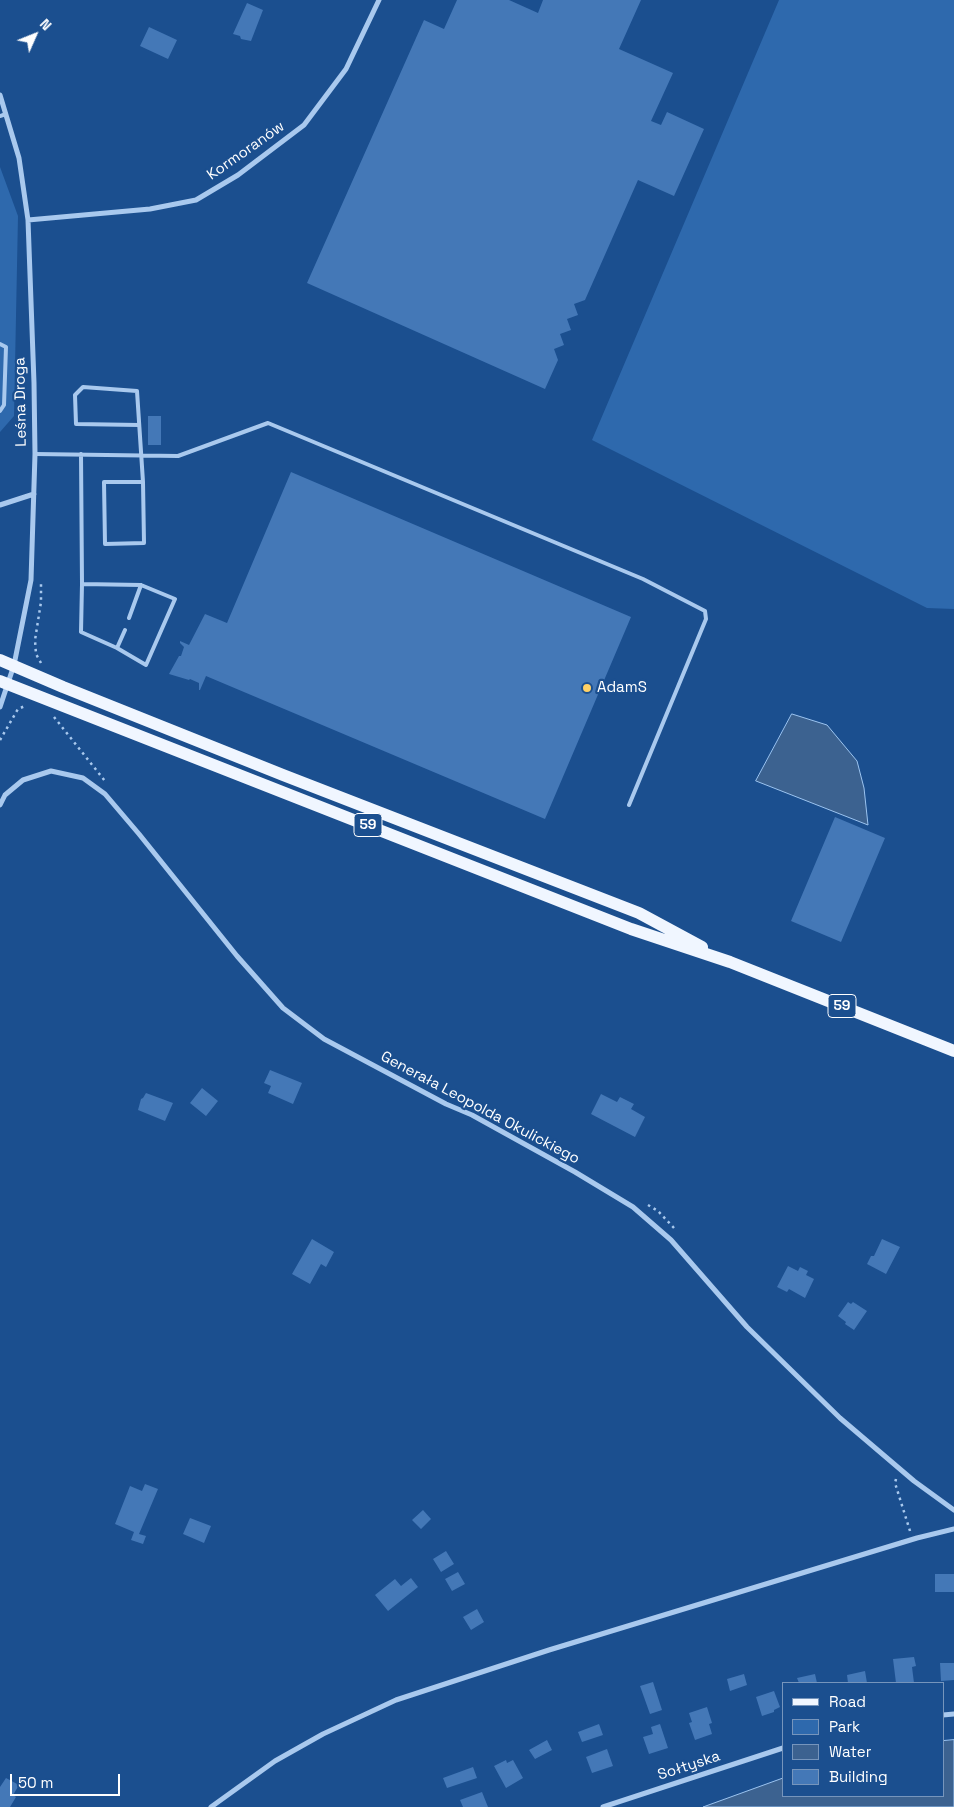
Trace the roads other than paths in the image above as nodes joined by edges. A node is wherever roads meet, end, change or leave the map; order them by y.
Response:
1 (379, 0) edge
2 (0, 95) edge
3 (3, 115) edge
4 (28, 220) junction
5 (0, 344) edge
6 (0, 411) edge
7 (139, 425) junction
8 (34, 454) junction
9 (81, 454) junction
10 (141, 456) junction
11 (142, 482) junction
12 (34, 494) junction
13 (0, 504) edge
14 (82, 584) junction
15 (141, 585) junction
16 (129, 618) dead end
17 (125, 630) dead end
18 (117, 648) junction
19 (0, 660) edge
20 (14, 665) junction
21 (4, 683) edge
22 (0, 707) edge
23 (0, 805) edge
24 (628, 805) dead end
25 (730, 962) junction
26 (954, 1051) edge
27 (954, 1510) edge
28 (954, 1529) edge
29 (782, 1748) edge
30 (211, 1807) edge
31 (603, 1807) edge

1 - 4 street, Kormoranów
2 - 3 street, Leśna Droga
3 - 4 street, Leśna Droga
4 - 8 street, Leśna Droga
5 - 6 lane
7 - 7 lane
7 - 10 lane
8 - 9 lane
8 - 12 street, Leśna Droga
9 - 10 lane
9 - 14 lane
10 - 11 lane
10 - 24 lane
11 - 11 lane
12 - 13 street
12 - 20 street, Leśna Droga
14 - 15 lane
14 - 18 lane
15 - 16 lane
15 - 18 lane
17 - 18 lane
19 - 20 main road, 59
20 - 21 street, Leśna Droga
20 - 25 main road, 59
21 - 22 street, Leśna Droga
21 - 25 main road, 59
23 - 27 street, Generała Leopolda Okulickiego
25 - 26 main road, 59
28 - 30 street
29 - 31 street, Sołtyska

